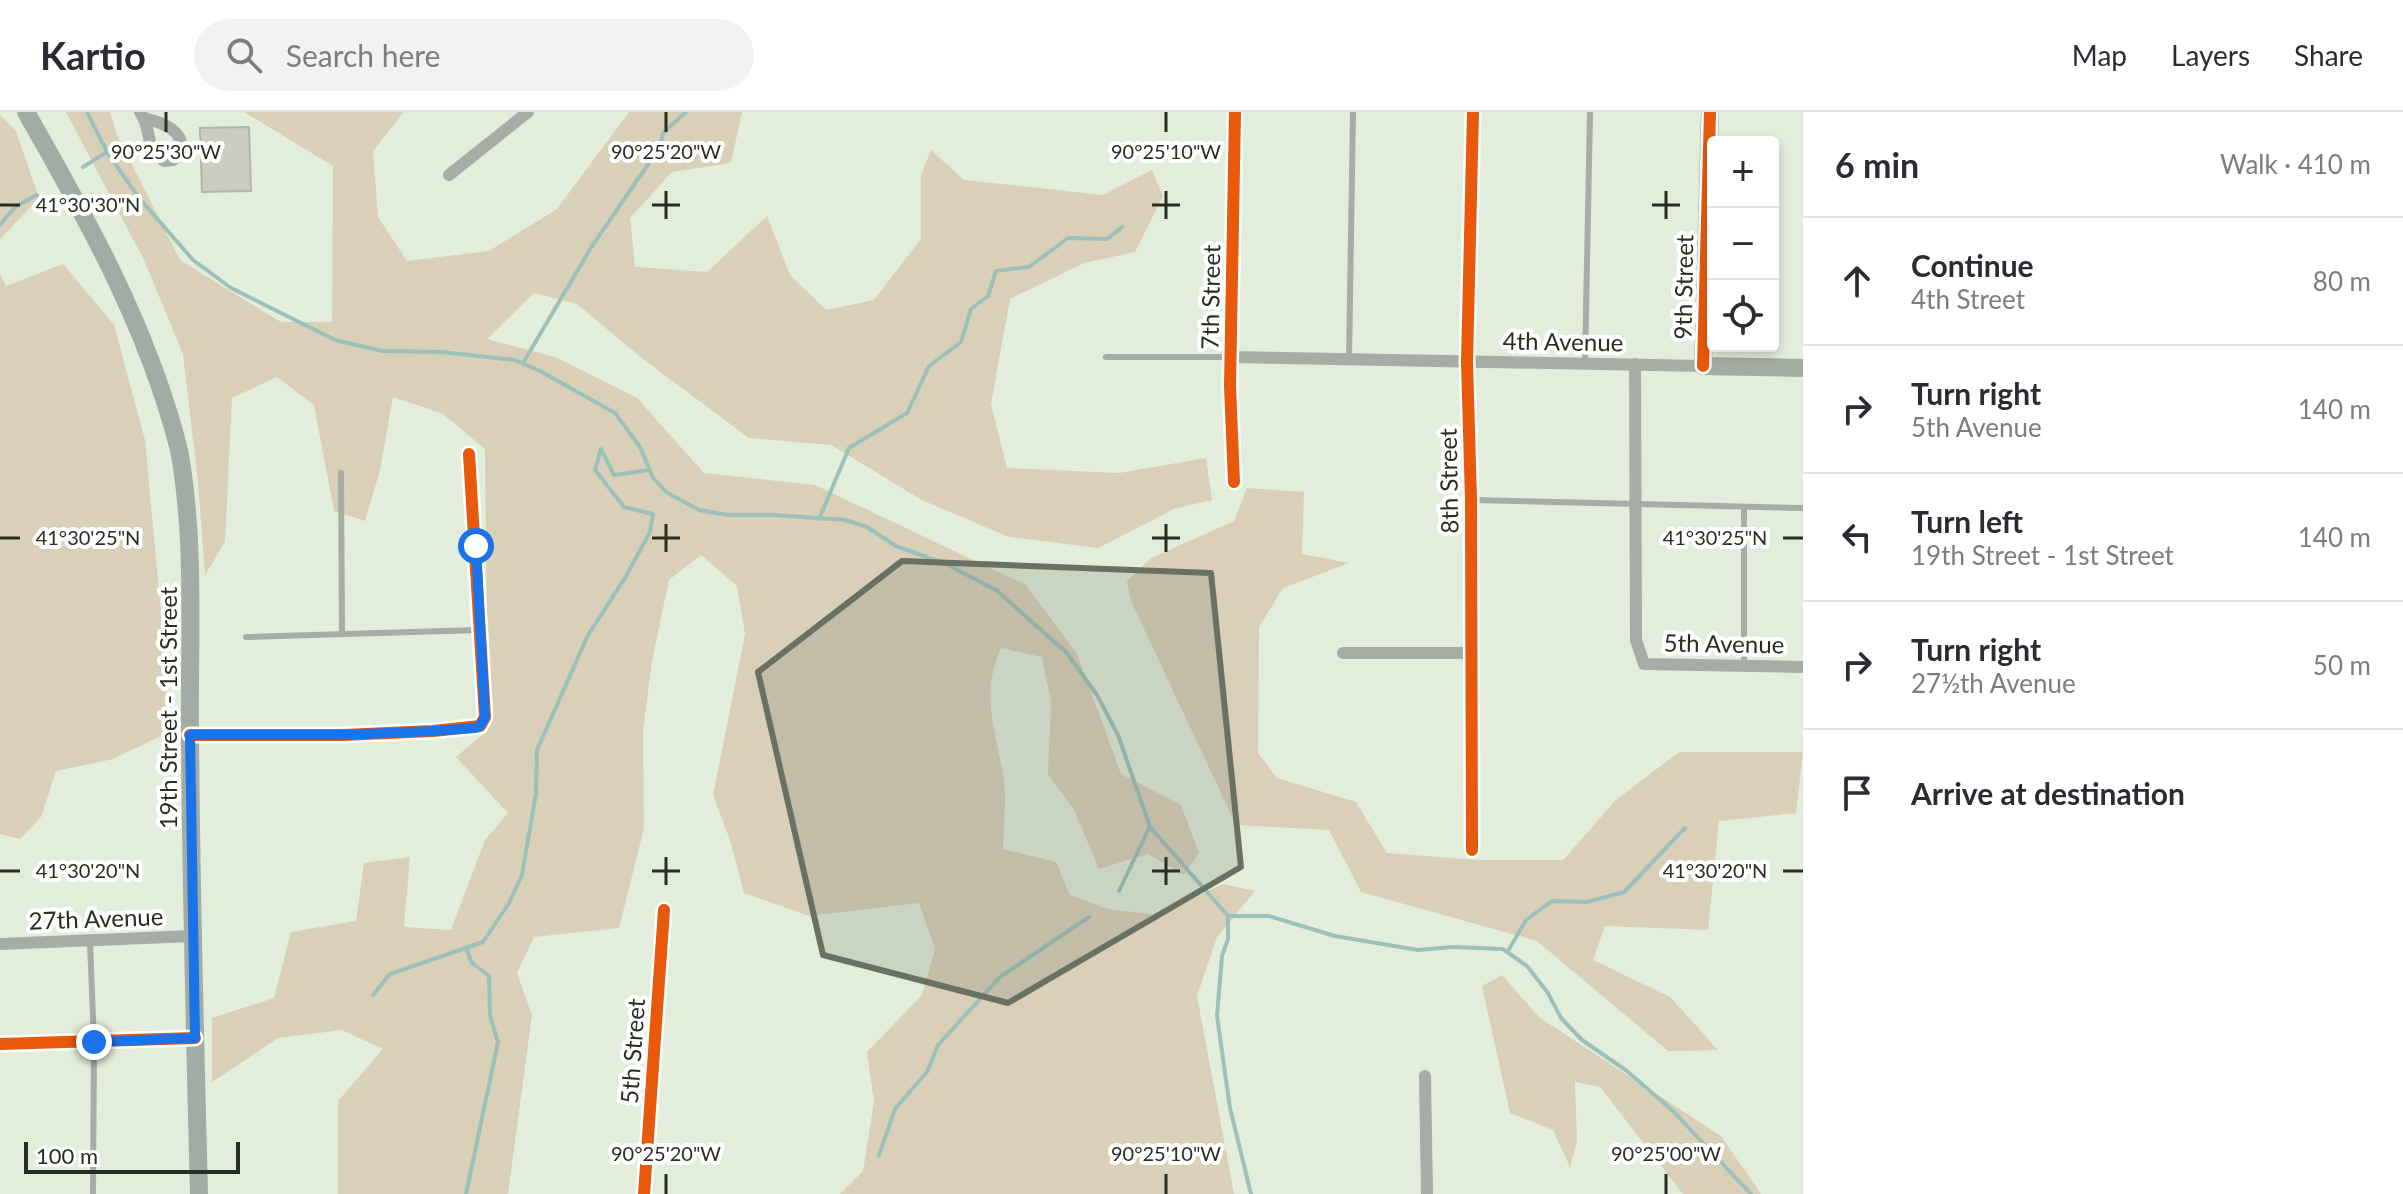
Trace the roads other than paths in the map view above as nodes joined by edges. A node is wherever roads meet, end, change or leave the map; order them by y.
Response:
1 (26, 112) edge
2 (528, 112) edge
3 (1235, 112) edge
4 (1353, 112) edge
5 (1473, 112) edge
6 (1590, 112) edge
7 (1710, 112) edge
8 (449, 175) dead end
9 (1106, 357) dead end
10 (1231, 357) junction
11 (1349, 360) junction
12 (1467, 362) junction
13 (1585, 364) junction
14 (1635, 364) junction
15 (1703, 366) junction
16 (1803, 368) edge
17 (469, 454) dead end
18 (341, 473) dead end
19 (1234, 482) dead end
20 (1471, 500) junction
21 (1634, 503) junction
22 (1744, 508) junction
23 (1803, 508) edge
24 (480, 630) junction
25 (342, 634) junction
26 (246, 637) dead end
27 (1343, 653) dead end
28 (1471, 653) junction
29 (1744, 665) junction
30 (1803, 667) edge
31 (190, 735) junction
32 (1472, 850) dead end
33 (664, 910) dead end
34 (193, 936) junction
35 (90, 942) junction
36 (0, 944) edge
37 (195, 1038) junction
38 (94, 1042) junction
39 (0, 1044) edge
40 (1425, 1076) dead end
41 (93, 1194) edge
42 (199, 1194) edge
43 (644, 1194) edge
44 (1427, 1194) edge

1 - 31 main road, 19th Street - 1st Street
2 - 8 street
3 - 10 street, 7th Street
4 - 11 lane
5 - 12 street, 8th Street
6 - 13 lane
7 - 15 main road, 9th Street
9 - 10 lane
10 - 11 street, 4th Avenue
10 - 19 street, 7th Street
11 - 12 street, 4th Avenue
12 - 13 street, 4th Avenue
12 - 20 street, 8th Street
13 - 14 street, 4th Avenue
14 - 15 street, 4th Avenue
14 - 21 street
15 - 16 main road, 4th Avenue
17 - 24 street
18 - 25 lane
20 - 21 lane
20 - 28 street, 8th Street
21 - 22 lane
21 - 29 street, 5th Avenue
22 - 23 lane
22 - 29 lane
24 - 25 lane
24 - 31 street
25 - 26 lane
27 - 28 street
28 - 32 street, 8th Street
29 - 30 street, 5th Avenue
31 - 34 main road, 19th Street - 1st Street
33 - 43 street, 5th Street
34 - 35 street, 27th Avenue
34 - 37 main road, 19th Street - 1st Street
35 - 36 street, 27th Avenue
35 - 38 lane
37 - 38 street
37 - 42 main road, 19th Street - 1st Street
38 - 39 street
38 - 41 lane
40 - 44 street

